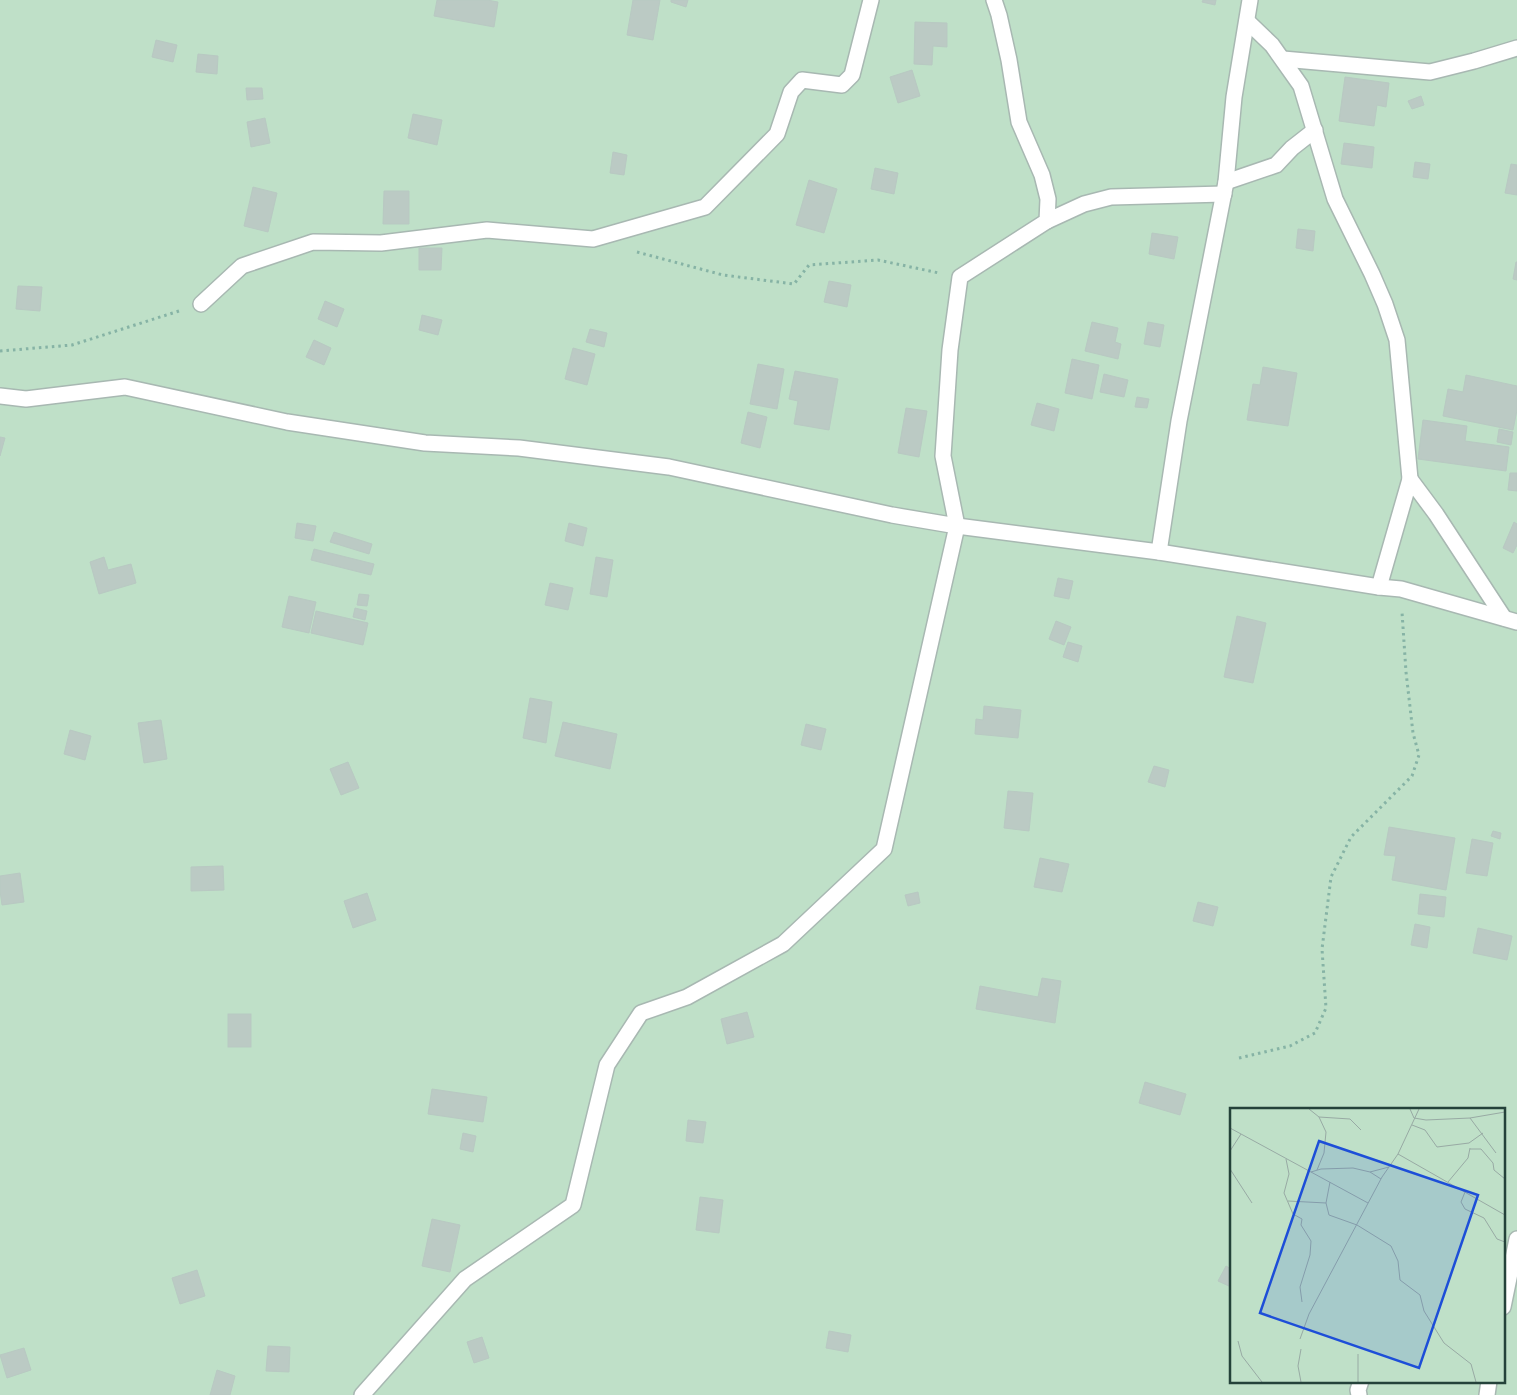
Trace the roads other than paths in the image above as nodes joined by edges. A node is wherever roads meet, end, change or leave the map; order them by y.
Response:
1 (871, 0) edge
2 (994, 0) edge
3 (1250, 0) edge
4 (1247, 21) junction
5 (1517, 48) edge
6 (1283, 59) junction
7 (1315, 130) junction
8 (1225, 188) junction
9 (1047, 221) junction
10 (201, 304) road end
11 (0, 396) edge
12 (1410, 479) junction
13 (957, 526) junction
14 (1159, 552) junction
15 (1379, 587) junction
16 (1510, 620) edge
17 (1517, 1239) edge
18 (1505, 1285) edge
19 (1360, 1382) edge
20 (1489, 1382) edge
21 (362, 1395) edge
22 (1359, 1395) edge
23 (1487, 1395) edge

1 - 10 street
2 - 9 street
3 - 4 street
4 - 6 street
4 - 8 street
5 - 6 street
6 - 7 street
7 - 8 street
7 - 12 street
8 - 9 street
8 - 14 street
9 - 13 street
11 - 13 street
12 - 15 street
12 - 16 street
13 - 14 street
13 - 21 street
14 - 15 street
15 - 16 street
17 - 18 street
19 - 22 street
20 - 23 street

